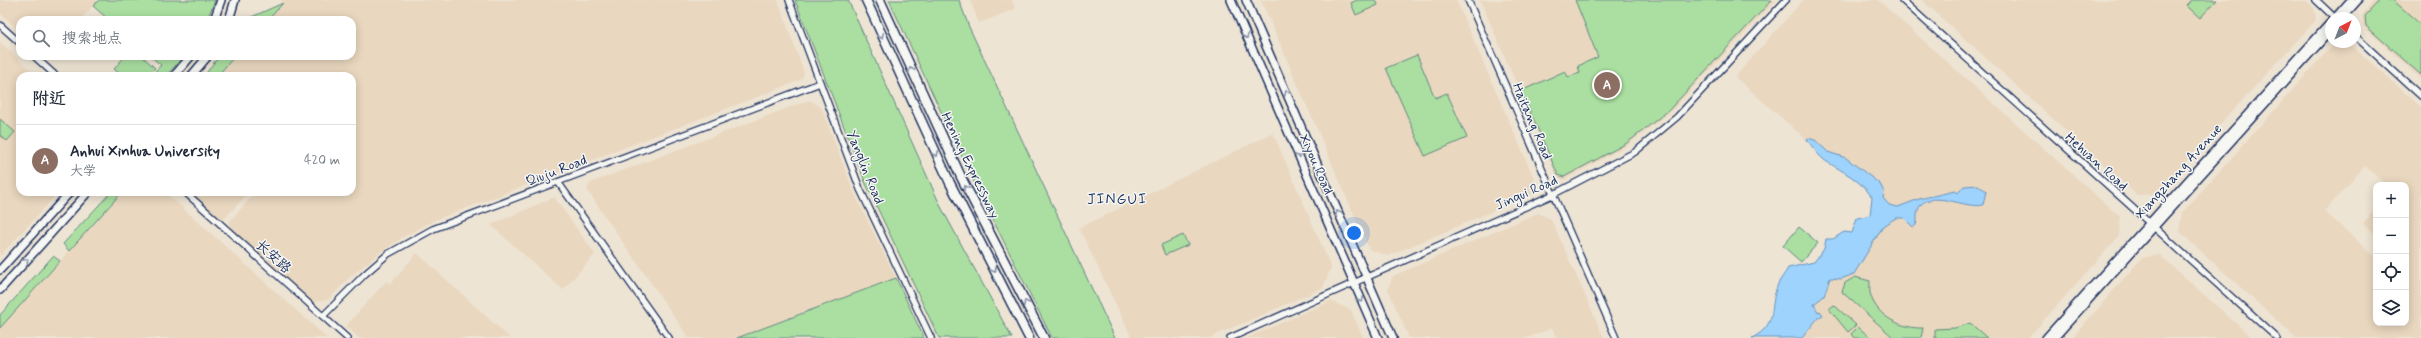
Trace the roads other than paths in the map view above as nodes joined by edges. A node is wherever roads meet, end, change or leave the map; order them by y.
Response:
1 (221, 0) edge
2 (235, 0) edge
3 (789, 0) edge
4 (866, 0) edge
5 (880, 0) edge
6 (1231, 0) edge
7 (1246, 0) edge
8 (1468, 0) edge
9 (1786, 0) edge
10 (1902, 0) edge
11 (2316, 0) edge
12 (2351, 0) edge
13 (2358, 0) edge
14 (2329, 12) edge
15 (2340, 12) edge
16 (2347, 12) edge
17 (215, 16) edge
18 (230, 16) edge
19 (0, 25) edge
20 (2325, 29) edge
21 (2325, 36) edge
22 (16, 39) edge
23 (2361, 41) edge
24 (38, 60) edge
25 (188, 60) edge
26 (205, 60) edge
27 (52, 72) edge
28 (178, 72) edge
29 (194, 72) edge
30 (820, 83) junction
31 (2421, 96) edge
32 (558, 182) junction
33 (1552, 195) junction
34 (66, 196) edge
35 (84, 196) edge
36 (189, 196) edge
37 (2150, 226) junction
38 (0, 270) edge
39 (1366, 277) junction
40 (1354, 282) junction
41 (0, 290) edge
42 (323, 316) junction
43 (347, 338) edge
44 (669, 338) edge
45 (931, 338) edge
46 (1029, 338) edge
47 (1044, 338) edge
48 (1230, 338) edge
49 (1378, 338) edge
50 (1393, 338) edge
51 (1616, 338) edge
52 (2046, 338) edge
53 (2054, 338) edge
54 (2277, 338) edge

1 - 17 main road
2 - 18 main road
3 - 30 street, Yanglin Road
4 -> 46 highway, Hening Expressway
47 -> 5 highway, Hening Expressway
6 -> 40 main road, Xiyou Road
39 -> 7 main road, Xiyou Road
8 - 33 street, Haitang Road
9 - 33 street, Jingui Road
10 - 37 street, Hehuan Road
11 - 14 street
12 - 15 main road
13 - 16 main road
19 - 22 street
20 - 37 main road, Xiangzhang Avenue
21 - 37 main road, Xiangzhang Avenue
23 - 31 street
24 - 27 street
25 - 28 main road
26 - 29 main road
30 - 32 street, Qiuju Road
30 - 45 street, Yanglin Road
32 - 42 street, Qiuju Road
32 - 44 street
33 - 39 street, Jingui Road
33 - 51 street, Haitang Road
34 - 38 main road
41 -> 35 main road
36 - 42 street, 长安路
37 - 52 main road, Xiangzhang Avenue
37 - 53 main road, Xiangzhang Avenue
37 - 54 street, Hehuan Road
39 - 40 street, Jingui Road
39 - 50 main road, Xiyou Road
40 - 48 street, Jingui Road
40 -> 49 main road, Xiyou Road
42 - 43 street, 长安路

